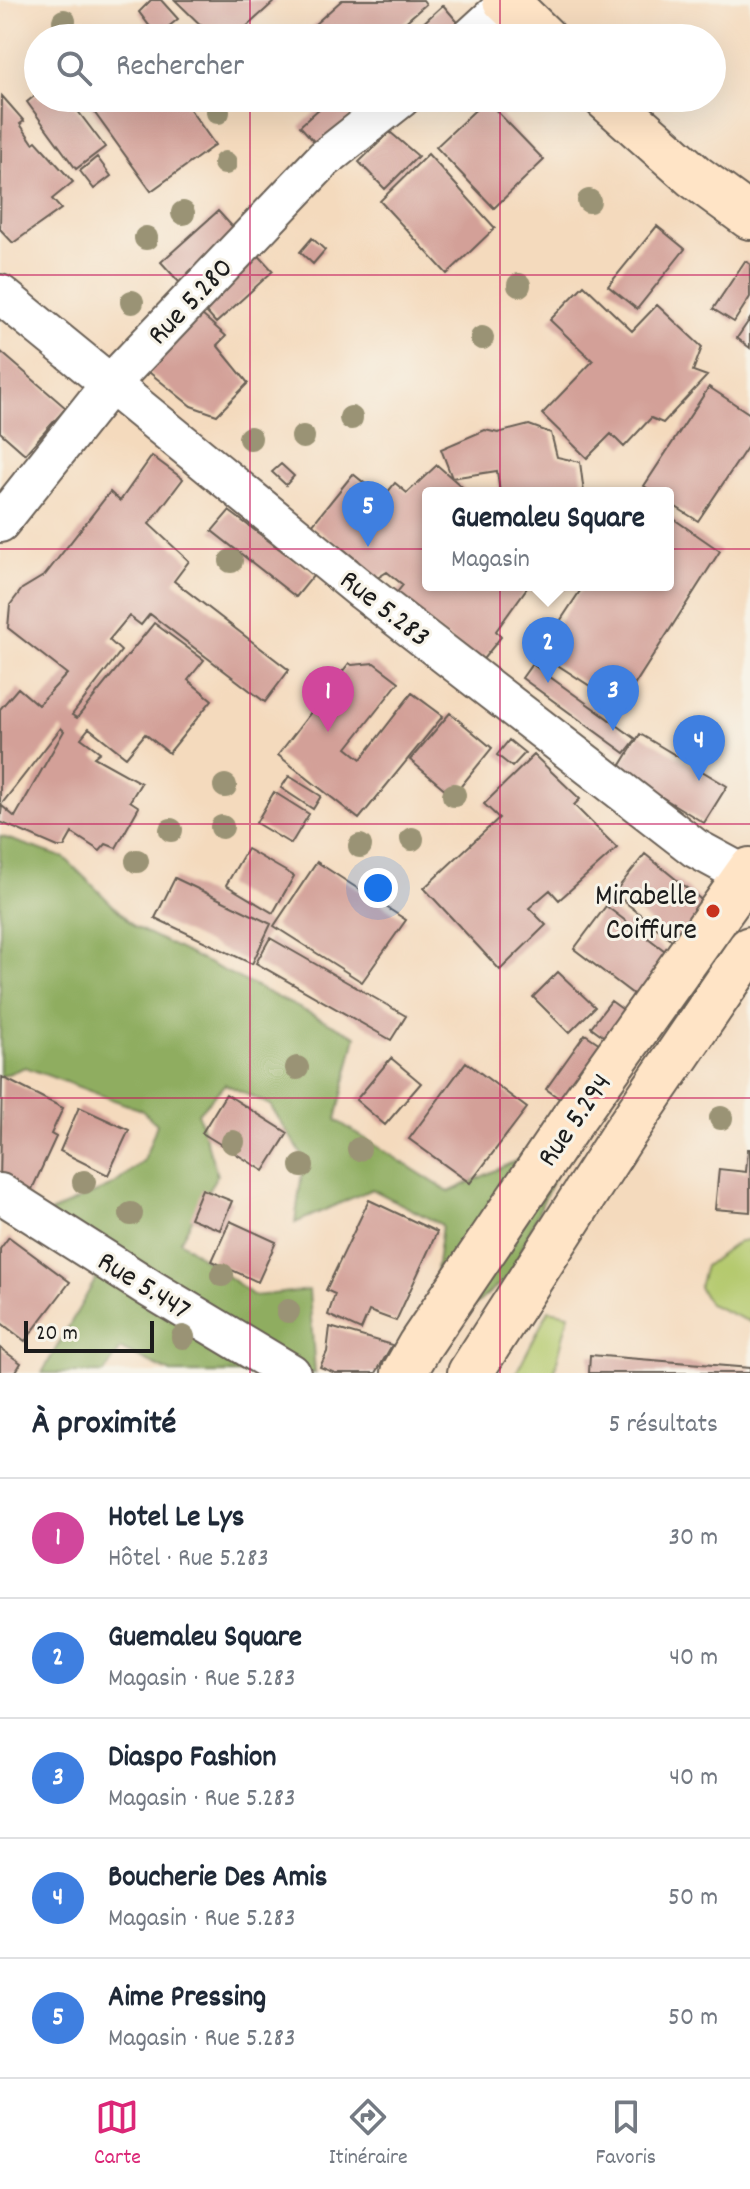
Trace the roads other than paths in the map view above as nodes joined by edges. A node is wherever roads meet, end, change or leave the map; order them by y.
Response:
1 (506, 1) edge
2 (484, 24) edge
3 (530, 24) edge
4 (383, 112) edge
5 (622, 112) edge
6 (750, 217) edge
7 (0, 294) edge
8 (111, 383) junction
9 (0, 523) edge
10 (748, 873) edge
11 (750, 949) edge
12 (0, 1193) edge
13 (291, 1373) edge
14 (404, 1373) edge
15 (470, 1373) edge

1 - 2 street
1 - 3 main road
4 - 8 street, Rue 5.280
5 - 6 main road
7 - 8 street, Rue 5.283
8 - 9 street, Rue 5.280
8 - 10 street, Rue 5.283
10 - 14 main road, Rue 5.294
11 - 15 main road, Rue 5.294
12 - 13 street, Rue 5.447

